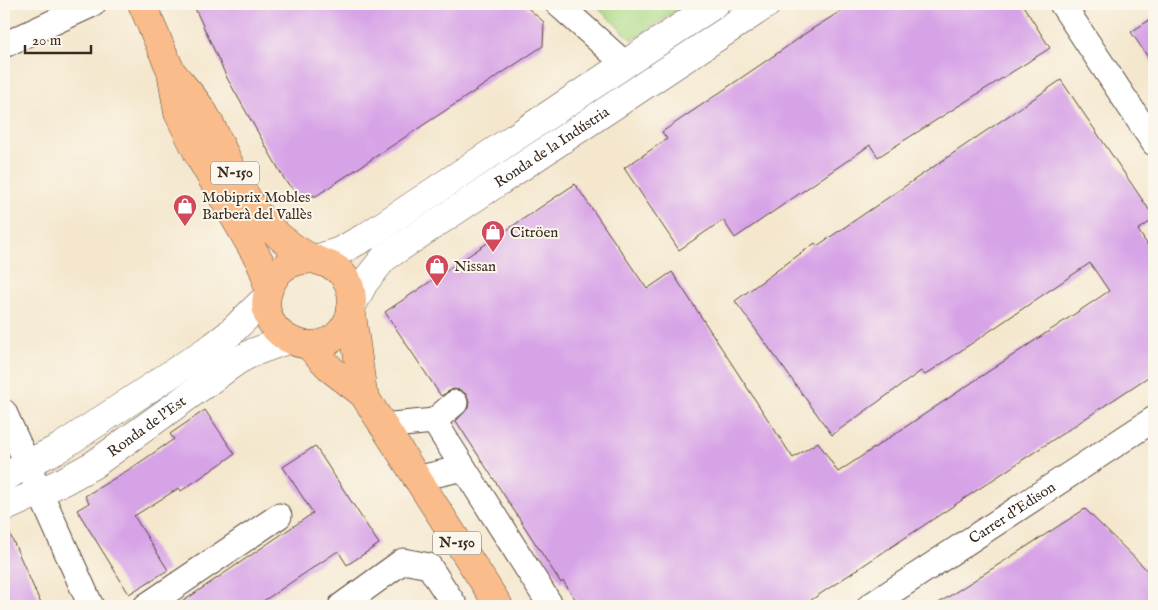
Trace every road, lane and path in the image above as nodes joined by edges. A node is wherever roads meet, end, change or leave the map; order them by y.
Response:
1 (93, 4) edge
2 (142, 4) edge
3 (558, 4) edge
4 (716, 4) edge
5 (767, 4) edge
6 (1062, 4) edge
7 (4, 45) edge
8 (625, 64) junction
9 (171, 71) junction
10 (1154, 143) edge
11 (315, 259) junction
12 (267, 294) junction
13 (352, 307) junction
14 (298, 342) junction
15 (362, 394) junction
16 (455, 403) dead end
17 (4, 412) edge
18 (1154, 419) edge
19 (434, 421) junction
20 (382, 426) junction
21 (27, 464) junction
22 (463, 468) junction
23 (4, 478) edge
24 (416, 479) junction
25 (41, 492) junction
26 (4, 508) edge
27 (279, 516) dead end
28 (92, 606) edge
29 (146, 606) edge
30 (340, 606) edge
31 (455, 606) edge
32 (499, 606) edge
33 (551, 606) edge
34 (870, 606) edge

1 - 7 street
2 - 9 main road, N-150
3 - 8 street
4 - 8 street, Ronda de la Indústria
5 - 13 street, Ronda de la Indústria
6 - 10 street
8 - 11 street, Ronda de la Indústria
9 - 11 main road, N-150
9 - 12 main road, N-150
11 - 12 main road
11 - 13 main road, N-150
12 - 14 main road, N-150
12 - 21 street, Ronda de l'Est
13 - 14 main road
13 - 15 main road, N-150
14 - 15 main road, N-150
14 - 25 street, Ronda de l'Est
15 - 20 main road, N-150
16 - 19 street
17 - 21 street
18 - 34 street, Carrer d'Edison
19 - 20 street
19 - 22 street
20 - 24 main road, N-150
21 - 23 street, Ronda de l'Est
21 - 25 street
22 - 24 street
22 - 33 street
24 - 32 main road, N-150
25 - 26 street, Ronda de l'Est
25 - 28 street
27 - 29 street
30 - 31 street

